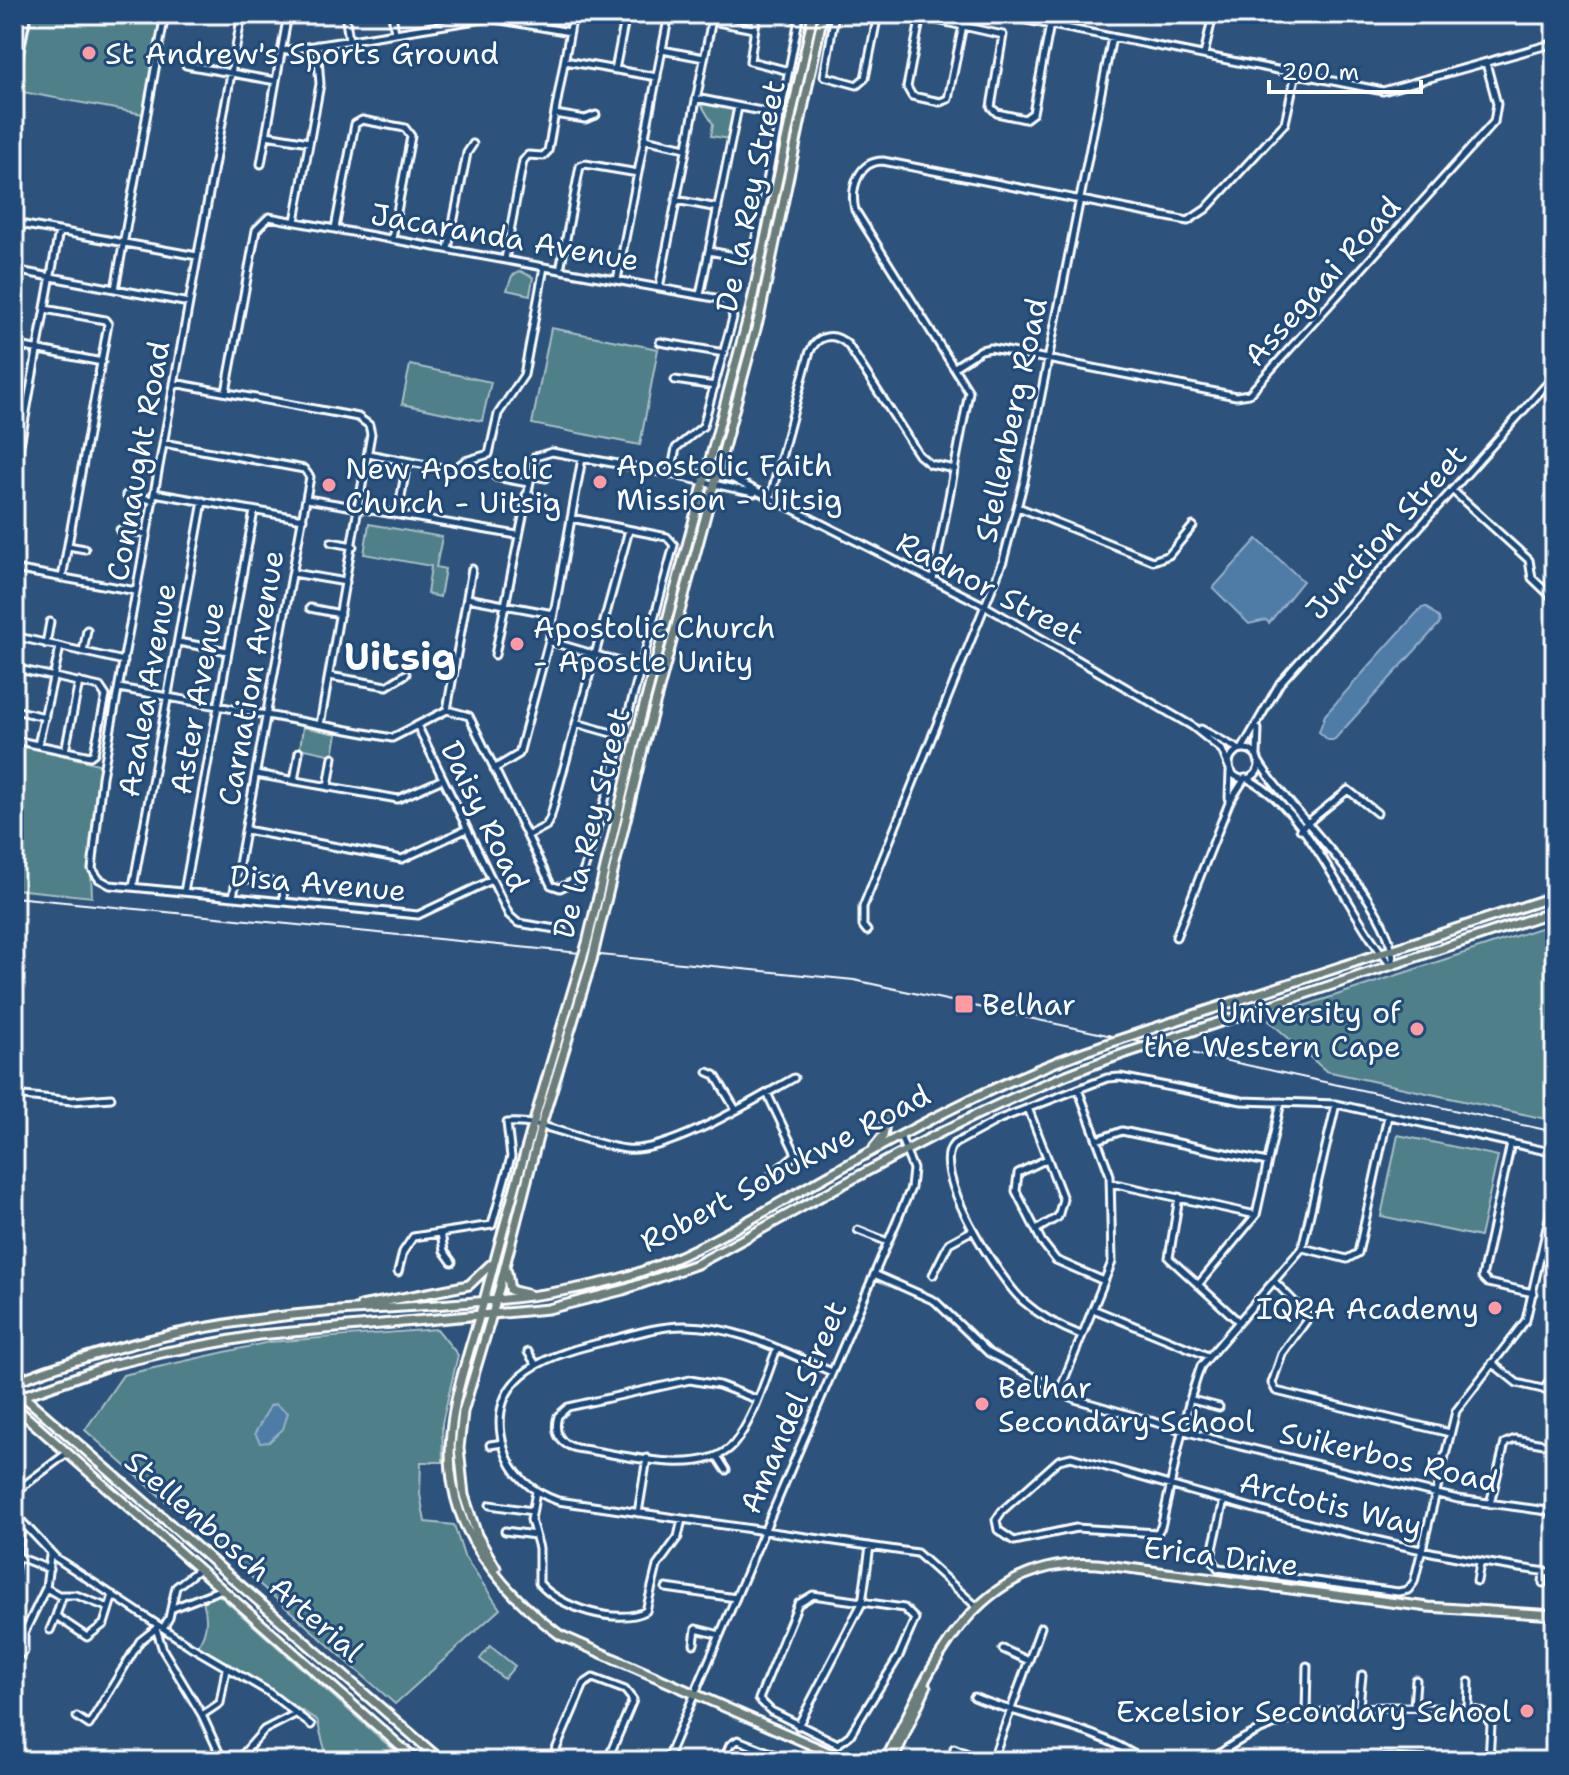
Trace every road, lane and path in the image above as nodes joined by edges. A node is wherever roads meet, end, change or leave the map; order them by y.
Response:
1 (27, 14) edge
2 (165, 14) edge
3 (242, 14) edge
4 (288, 14) edge
5 (345, 14) edge
6 (392, 14) edge
7 (441, 14) edge
8 (524, 14) edge
9 (573, 14) edge
10 (626, 14) edge
11 (669, 14) edge
12 (757, 14) edge
13 (800, 14) edge
14 (813, 14) edge
15 (823, 14) edge
16 (835, 14) edge
17 (878, 14) edge
18 (910, 14) edge
19 (996, 14) edge
20 (1052, 14) edge
21 (1213, 14) edge
22 (921, 15) edge
23 (488, 16) edge
24 (712, 17) edge
25 (523, 23) junction
26 (442, 25) junction
27 (963, 25) junction
28 (1050, 25) junction
29 (754, 29) junction
30 (570, 32) junction
31 (395, 33) junction
32 (1112, 37) junction
33 (349, 40) junction
34 (1555, 43) edge
35 (317, 45) junction
36 (662, 50) junction
37 (282, 51) junction
38 (1204, 55) junction
39 (704, 58) junction
40 (565, 61) junction
41 (1486, 63) junction
42 (186, 65) dead end
43 (615, 70) junction
44 (789, 71) junction
45 (1296, 73) junction
46 (231, 74) junction
47 (657, 77) junction
48 (14, 80) edge
49 (276, 81) junction
50 (696, 98) junction
51 (738, 107) junction
52 (555, 114) junction
53 (596, 115) dead end
54 (781, 115) junction
55 (266, 135) junction
56 (644, 139) junction
57 (309, 142) junction
58 (473, 144) dead end
59 (686, 148) junction
60 (261, 164) dead end
61 (638, 173) junction
62 (676, 200) junction
63 (1079, 200) junction
64 (718, 208) junction
65 (295, 221) junction
66 (14, 223) edge
67 (335, 228) junction
68 (59, 231) junction
69 (392, 239) junction
70 (124, 243) junction
71 (448, 249) junction
72 (709, 251) junction
73 (197, 256) junction
74 (505, 259) junction
75 (544, 267) junction
76 (14, 270) edge
77 (560, 270) junction
78 (51, 277) junction
79 (617, 280) junction
80 (659, 288) junction
81 (115, 289) junction
82 (700, 295) junction
83 (189, 303) junction
84 (45, 309) junction
85 (660, 342) dead end
86 (14, 345) edge
87 (37, 350) junction
88 (724, 353) junction
89 (1048, 359) junction
90 (102, 362) junction
91 (956, 366) junction
92 (1555, 375) edge
93 (675, 380) dead end
94 (174, 383) junction
95 (715, 386) junction
96 (226, 392) junction
97 (163, 443) junction
98 (368, 454) junction
99 (582, 458) junction
100 (407, 462) junction
101 (955, 469) junction
102 (673, 474) junction
103 (529, 475) junction
104 (14, 477) edge
105 (496, 477) dead end
106 (709, 477) junction
107 (546, 478) dead end
108 (528, 483) junction
109 (714, 484) junction
110 (1452, 490) junction
111 (126, 495) dead end
112 (526, 495) junction
113 (763, 495) junction
114 (154, 496) junction
115 (543, 498) dead end
116 (307, 499) junction
117 (770, 499) junction
118 (203, 501) junction
119 (1018, 507) junction
120 (359, 508) junction
121 (254, 511) junction
122 (398, 514) junction
123 (571, 518) junction
124 (303, 519) junction
125 (1193, 526) dead end
126 (120, 530) dead end
127 (629, 530) junction
128 (147, 534) junction
129 (517, 535) junction
130 (331, 542) dead end
131 (68, 546) junction
132 (353, 546) junction
133 (85, 549) dead end
134 (14, 569) edge
135 (472, 569) dead end
136 (293, 573) junction
137 (62, 578) junction
138 (933, 580) junction
139 (346, 582) junction
140 (136, 591) junction
141 (467, 598) junction
142 (1555, 600) edge
143 (504, 605) junction
144 (987, 607) junction
145 (310, 608) dead end
146 (340, 614) junction
147 (553, 614) junction
148 (50, 622) dead end
149 (87, 630) dead end
150 (14, 636) edge
151 (549, 641) junction
152 (178, 642) junction
153 (46, 644) junction
154 (60, 647) junction
155 (228, 651) junction
156 (83, 652) junction
157 (594, 654) junction
158 (495, 655) dead end
159 (124, 661) junction
160 (14, 668) edge
161 (640, 668) junction
162 (406, 674) dead end
163 (53, 676) junction
164 (329, 676) junction
165 (79, 682) junction
166 (119, 688) junction
167 (168, 697) junction
168 (218, 707) junction
169 (14, 710) edge
170 (447, 710) junction
171 (267, 716) junction
172 (45, 717) junction
173 (576, 723) junction
174 (1259, 724) junction
175 (320, 725) junction
176 (1192, 726) junction
177 (418, 727) junction
178 (622, 736) junction
179 (14, 740) edge
180 (38, 745) junction
181 (1240, 750) junction
182 (65, 751) junction
183 (299, 752) dead end
184 (333, 757) dead end
185 (1258, 760) junction
186 (1229, 767) junction
187 (494, 769) junction
188 (256, 774) junction
189 (1245, 778) junction
190 (443, 779) junction
191 (294, 781) junction
192 (328, 787) junction
193 (1229, 803) junction
194 (1377, 813) dead end
195 (1309, 821) junction
196 (467, 829) junction
197 (1300, 829) junction
198 (246, 830) junction
199 (527, 836) junction
200 (492, 880) junction
201 (236, 881) junction
202 (1356, 884) junction
203 (133, 887) junction
204 (184, 892) junction
205 (1343, 892) junction
206 (1555, 896) edge
207 (233, 897) junction
208 (284, 902) junction
209 (1555, 911) edge
210 (562, 930) dead end
211 (867, 931) dead end
212 (1176, 937) dead end
213 (1393, 949) junction
214 (1381, 953) junction
215 (1392, 965) junction
216 (708, 1072) dead end
217 (794, 1078) dead end
218 (1078, 1089) junction
219 (767, 1093) junction
220 (14, 1095) edge
221 (111, 1098) dead end
222 (1281, 1102) junction
223 (1336, 1104) junction
224 (1028, 1108) junction
225 (736, 1110) junction
226 (886, 1116) dead end
227 (1388, 1116) junction
228 (532, 1123) junction
229 (541, 1126) junction
230 (899, 1135) junction
231 (1097, 1140) junction
232 (1511, 1143) junction
233 (907, 1149) junction
234 (867, 1153) junction
235 (1555, 1153) edge
236 (1047, 1159) junction
237 (1267, 1162) junction
238 (764, 1181) dead end
239 (1111, 1183) junction
240 (1555, 1192) edge
241 (1179, 1197) junction
242 (1256, 1215) junction
243 (858, 1230) dead end
244 (973, 1230) junction
245 (1036, 1230) junction
246 (441, 1233) junction
247 (888, 1242) junction
248 (1302, 1248) junction
249 (494, 1259) junction
250 (506, 1261) junction
251 (452, 1262) dead end
252 (398, 1272) dead end
253 (874, 1274) junction
254 (933, 1275) dead end
255 (1104, 1281) junction
256 (1274, 1281) junction
257 (1198, 1285) junction
258 (1533, 1293) junction
259 (539, 1296) junction
260 (496, 1301) junction
261 (484, 1302) junction
262 (1093, 1309) junction
263 (325, 1312) junction
264 (493, 1313) junction
265 (480, 1314) junction
266 (1238, 1321) junction
267 (1081, 1335) junction
268 (777, 1349) junction
269 (528, 1352) dead end
270 (1208, 1356) junction
271 (535, 1363) junction
272 (1492, 1363) junction
273 (1555, 1371) edge
274 (832, 1372) junction
275 (14, 1385) edge
276 (1544, 1390) junction
277 (1059, 1392) junction
278 (1555, 1392) edge
279 (498, 1394) dead end
280 (23, 1395) junction
281 (14, 1399) edge
282 (506, 1399) junction
283 (756, 1399) junction
284 (1192, 1400) junction
285 (14, 1406) edge
286 (1219, 1407) dead end
287 (1184, 1432) junction
288 (1450, 1433) junction
289 (503, 1443) junction
290 (490, 1445) dead end
291 (1555, 1446) edge
292 (67, 1453) junction
293 (717, 1456) junction
294 (647, 1458) junction
295 (1555, 1467) edge
296 (726, 1470) dead end
297 (1553, 1478) dead end
298 (1171, 1488) junction
299 (536, 1491) junction
300 (14, 1493) edge
301 (1435, 1493) junction
302 (1224, 1500) junction
303 (1490, 1504) junction
304 (490, 1505) dead end
305 (532, 1511) junction
306 (1555, 1512) edge
307 (14, 1513) edge
308 (638, 1513) junction
309 (682, 1519) junction
310 (22, 1523) junction
311 (765, 1530) junction
312 (505, 1531) dead end
313 (535, 1535) junction
314 (870, 1546) junction
315 (1421, 1549) junction
316 (50, 1555) junction
317 (16, 1556) edge
318 (1480, 1563) junction
319 (49, 1569) junction
320 (199, 1569) junction
321 (1544, 1571) junction
322 (14, 1573) edge
323 (1555, 1573) edge
324 (1477, 1581) dead end
325 (506, 1583) junction
326 (1543, 1583) dead end
327 (46, 1588) junction
328 (666, 1588) dead end
329 (222, 1589) junction
330 (61, 1595) junction
331 (113, 1595) junction
332 (736, 1598) junction
333 (862, 1603) junction
334 (976, 1606) junction
335 (110, 1608) junction
336 (172, 1608) junction
337 (1555, 1615) edge
338 (56, 1616) junction
339 (1041, 1627) dead end
340 (159, 1628) junction
341 (50, 1630) dead end
342 (14, 1633) edge
343 (720, 1635) junction
344 (23, 1636) junction
345 (694, 1644) dead end
346 (1003, 1649) dead end
347 (14, 1659) edge
348 (1029, 1661) junction
349 (1307, 1666) dead end
350 (226, 1669) junction
351 (1362, 1675) dead end
352 (929, 1678) junction
353 (1416, 1680) dead end
354 (1469, 1682) dead end
355 (694, 1695) junction
356 (974, 1697) dead end
357 (1359, 1706) junction
358 (1414, 1707) junction
359 (1468, 1710) junction
360 (1010, 1713) junction
361 (295, 1714) junction
362 (1306, 1714) junction
363 (202, 1715) junction
364 (77, 1717) dead end
365 (311, 1725) dead end
366 (798, 1726) junction
367 (954, 1748) dead end
368 (781, 1759) edge
369 (223, 1761) edge
370 (237, 1761) edge
371 (417, 1761) edge
372 (442, 1761) edge
373 (551, 1761) edge
374 (607, 1761) edge
375 (666, 1761) edge
376 (723, 1761) edge
377 (791, 1761) edge
378 (848, 1761) edge
379 (885, 1761) edge
380 (893, 1761) edge
381 (984, 1761) edge
382 (992, 1761) edge
383 (1144, 1761) edge
384 (1210, 1761) edge
385 (1334, 1761) edge
386 (1452, 1761) edge
387 (1489, 1761) edge

1 - 48 street
2 - 70 street
3 - 46 street, Connaught Road
4 - 37 street
5 - 33 street
6 - 31 street
7 - 26 street
8 - 25 street
9 - 30 street
10 - 43 street
11 - 36 street
12 - 29 street
13 - 44 street
14 - 106 main road, De la Rey Street
15 - 106 main road, De la Rey Street
16 - 17 street
18 - 22 street
19 - 28 street
20 - 28 street
21 - 38 street
22 - 27 street
22 - 27 street
23 - 25 street
23 - 26 street
24 - 29 street
24 - 39 street
25 - 30 street
26 - 31 street
27 - 28 street
28 - 32 street
29 - 44 street
30 - 40 street
31 - 33 street
32 - 38 street
32 - 63 street, Stellenberg Road
33 - 35 street
34 - 41 street
35 - 37 street
35 - 57 street
36 - 39 street
36 - 47 street
37 - 49 street
38 - 45 street
39 - 50 street
40 - 43 street
40 - 52 street
41 - 45 street
41 - 89 street, Assegaai Road
42 - 46 street
43 - 47 street
44 - 54 street
45 - 63 street
46 - 49 street
46 - 73 street, Connaught Road
47 - 56 street
49 - 55 street
50 - 51 street
50 - 59 street
51 - 54 street
51 - 64 street
52 - 53 street
52 - 74 street
54 - 72 street
55 - 57 street
55 - 60 street
56 - 59 street
56 - 61 street
57 - 65 street
58 - 71 street
59 - 62 street
61 - 77 street
61 - 79 street
62 - 64 street
62 - 80 street
63 - 89 street, Stellenberg Road
63 - 91 street
64 - 72 street
65 - 67 street, Jacaranda Avenue
65 - 96 street, Jacaranda Avenue
66 - 68 street
67 - 69 street, Jacaranda Avenue
67 - 69 street
68 - 70 street
68 - 78 street
69 - 71 street, Jacaranda Avenue
70 - 73 street
70 - 81 street
71 - 74 street, Jacaranda Avenue
72 - 82 street
73 - 83 street, Connaught Road
74 - 75 street, Jacaranda Avenue
75 - 77 street, Jacaranda Avenue
75 - 100 street
76 - 78 street
77 - 79 street, Jacaranda Avenue
78 - 81 street
78 - 84 street
79 - 80 street, Jacaranda Avenue
80 - 82 street, Jacaranda Avenue
81 - 83 street
82 - 88 street, Jacaranda Avenue
83 - 94 street, Connaught Road
84 - 87 street
84 - 90 street
85 - 88 street
86 - 87 street
87 - 90 street
87 - 104 street
88 - 95 street, Jacaranda Avenue
89 - 91 street, Assegaai Road
89 - 119 street, Stellenberg Road
90 - 131 street
91 - 101 street
92 - 110 street, Junction Street
93 - 95 street
94 - 96 street
94 - 97 street, Connaught Road
95 - 102 street, Jacaranda Avenue
96 - 98 street
97 - 114 street, Connaught Road
97 - 116 street, Carnation Avenue
98 - 100 street
98 - 120 street
99 - 102 street, Radnor Street
99 - 103 street, Radnor Street
99 - 123 street
100 - 122 street
101 - 117 street
101 - 138 street
102 - 106 street, Radnor Street
103 - 107 street
103 - 108 street
105 - 108 street
106 - 109 main road, De la Rey Street
106 - 113 street, Radnor Street
106 - 228 main road, De la Rey Street, bridge
108 - 112 street
109 - 113 street, Radnor Street
109 - 229 main road, De la Rey Street, bridge
110 - 142 street
110 - 174 street, Junction Street
111 - 114 street
112 - 115 street
112 - 129 street
113 - 117 street, Radnor Street
114 - 118 street
114 - 128 street, Connaught Road
116 - 120 street
116 - 124 street, Carnation Avenue
117 - 138 street, Radnor Street
118 - 121 street
118 - 152 street, Azalea Avenue
119 - 125 street
119 - 144 street, Stellenberg Road
120 - 122 street
120 - 132 street
121 - 124 street
121 - 155 street, Aster Avenue
122 - 129 street
123 - 127 street
123 - 147 street
124 - 136 street, Carnation Avenue
126 - 128 street
127 - 157 street
127 - 161 street
128 - 140 street, Connaught Road
129 - 143 street
130 - 132 street
131 - 133 street
131 - 137 street
132 - 139 street
134 - 137 street
135 - 141 street
136 - 139 street
136 - 171 street, Carnation Avenue
137 - 140 street
138 - 144 street, Radnor Street
139 - 146 street
140 - 159 street, Connaught Road
141 - 143 street
141 - 170 street
143 - 147 street
143 - 158 street
144 - 176 street, Radnor Street
144 - 211 street, Stellenberg Road
145 - 146 street
146 - 164 street
147 - 151 street
148 - 153 street
149 - 156 street
150 - 153 street
151 - 157 street
151 - 187 street
152 - 155 street
152 - 167 street, Azalea Avenue
153 - 154 street
154 - 156 street
154 - 163 street
155 - 168 street, Aster Avenue
156 - 159 street
157 - 161 street
157 - 173 street
159 - 166 street, Connaught Road
160 - 163 street
161 - 178 street
162 - 164 street
163 - 165 street
163 - 172 street
164 - 175 street
165 - 182 street
165 - 182 street
166 - 167 street
166 - 203 street, Connaught Road
167 - 168 street
167 - 203 street, Azalea Avenue
168 - 171 street
168 - 204 street, Aster Avenue
169 - 172 street
170 - 177 street
170 - 187 street
171 - 175 street
171 - 188 street, Carnation Avenue
172 - 180 street
173 - 178 street
173 - 199 street
174 - 181 street, Junction Street
174 - 185 street, Junction Street
175 - 177 street
176 - 181 street, Radnor Street
176 - 186 street, Radnor Street
177 - 190 street, Daisy Road
178 - 199 street
179 - 180 street
180 - 182 street
181 - 185 street
181 - 186 street
183 - 191 street
184 - 192 street
185 - 189 street
185 - 195 street
186 - 189 street
186 - 193 street
187 - 199 street
188 - 191 street
188 - 198 street, Carnation Avenue
189 - 193 street
189 - 197 street
190 - 192 street
190 - 196 street, Daisy Road
191 - 192 street
193 - 212 street
194 - 195 street
195 - 197 street
195 - 202 street
196 - 198 street
196 - 200 street, Daisy Road
197 - 205 street
198 - 201 street, Carnation Avenue
200 - 208 street, Disa Avenue
200 - 210 street, Daisy Road
201 - 207 street, Carnation Avenue
201 - 208 street
202 - 205 street
202 - 213 street
203 - 204 street, Disa Avenue
204 - 207 street, Disa Avenue
205 - 214 street
206 - 213 main road, Robert Sobukwe Road
207 - 208 street, Disa Avenue
209 - 215 main road, Robert Sobukwe Road
213 - 214 main road, Robert Sobukwe Road
213 - 215 street
214 - 215 street
214 - 230 main road, Robert Sobukwe Road, bridge
215 - 233 main road, Robert Sobukwe Road, bridge
216 - 225 street
217 - 219 street
218 - 222 street
218 - 224 street
218 - 231 street
219 - 225 street
219 - 238 street
220 - 221 street
222 - 223 street
222 - 237 street
223 - 227 street
223 - 248 street
224 - 236 street
224 - 244 street
225 - 229 street
226 - 234 main road
227 - 232 street
227 - 248 street
228 - 229 street
228 - 246 street
228 - 249 main road, De la Rey Street
229 - 250 main road, De la Rey Street
230 - 233 street, Amandel Street
230 - 234 main road, Robert Sobukwe Road
231 - 237 street
231 - 239 street
232 - 235 street
232 - 258 street
233 - 247 street, Amandel Street
233 - 264 main road, Robert Sobukwe Road
234 - 259 main road, Robert Sobukwe Road
236 - 245 street
236 - 245 street
237 - 242 street
239 - 241 street
239 - 255 street
240 - 258 street
241 - 242 street
241 - 257 street
242 - 257 street
243 - 247 street
244 - 254 street
244 - 267 street
245 - 255 street
246 - 251 street
246 - 252 street
247 - 253 street, Amandel Street
248 - 256 street
249 - 261 main road, De la Rey Street
249 - 263 main road
250 - 259 main road
250 - 260 main road, De la Rey Street
253 - 274 street, Amandel Street
253 - 277 street, Suikerbos Road
255 - 262 street
256 - 266 street
256 - 288 street
257 - 266 street
258 - 272 street
259 - 260 main road, Robert Sobukwe Road
260 - 261 main road, Robert Sobukwe Road
260 - 264 main road, De la Rey Street
261 - 263 main road, Robert Sobukwe Road
261 - 265 main road, De la Rey Street
262 - 267 street
262 - 270 street
263 - 275 main road, Robert Sobukwe Road
264 - 265 main road, Robert Sobukwe Road
264 - 325 main road, De la Rey Street
265 - 280 main road, Robert Sobukwe Road
265 - 325 main road, De la Rey Street
266 - 270 street
267 - 277 street
268 - 271 street
268 - 274 street
268 - 283 street
269 - 271 street
270 - 284 street
271 - 282 street
272 - 276 street
272 - 288 street
273 - 276 street
274 - 311 street, Amandel Street
275 - 280 main road, Stellenbosch Arterial
276 - 278 street
277 - 287 street, Suikerbos Road
279 - 282 street
280 - 281 main road, Robert Sobukwe Road
280 - 372 main road, Stellenbosch Arterial
282 - 289 street
283 - 293 street
283 - 294 street
284 - 286 street
284 - 287 street
285 - 292 main road, Stellenbosch Arterial
287 - 298 street
287 - 301 street, Suikerbos Road
288 - 301 street
289 - 290 street
289 - 299 street
291 - 303 street
292 - 300 street
292 - 320 main road, Stellenbosch Arterial
293 - 294 street
293 - 296 street
294 - 308 street
295 - 297 street
298 - 298 street, Arctotis Way
298 - 302 street, Arctotis Way
299 - 305 street
299 - 308 street
301 - 303 street, Suikerbos Road
301 - 315 street
302 - 315 street, Arctotis Way
302 - 315 street
303 - 306 street, Suikerbos Road
304 - 305 street
305 - 313 street
307 - 310 street
308 - 309 street
309 - 311 street
309 - 313 street
310 - 316 street
310 - 317 street
311 - 314 street
311 - 332 street, Amandel Street
312 - 313 street
314 - 333 street
314 - 334 street
315 - 318 street, Arctotis Way
316 - 319 street
316 - 331 street
317 - 319 street
317 - 322 street
318 - 321 street, Arctotis Way
318 - 324 street
319 - 327 street
320 - 329 main road, Stellenbosch Arterial
320 - 336 street
321 - 323 street, Arctotis Way
321 - 326 street
325 - 355 main road
327 - 330 street
327 - 344 street
328 - 332 street
329 - 336 street
329 - 371 main road, Stellenbosch Arterial
330 - 335 street
330 - 338 street
331 - 335 street
331 - 340 street
332 - 343 street, Amandel Street
333 - 366 street
333 - 366 street
333 - 366 street
334 - 337 main road, Erica Drive
334 - 352 main road, Erica Drive
335 - 338 street
336 - 340 street
338 - 341 street
339 - 348 street
340 - 350 street
340 - 363 street
340 - 364 street
342 - 344 street
343 - 345 street
343 - 355 street, Amandel Street
344 - 347 street
346 - 348 street
348 - 360 street
349 - 362 street
350 - 361 street
350 - 363 street
351 - 357 street
352 - 379 main road, Erica Drive
352 - 380 main road, Erica Drive
353 - 358 street
354 - 359 street
355 - 375 street, Amandel Street
355 - 378 main road
356 - 360 street
357 - 358 street
357 - 362 street
358 - 359 street
359 - 387 street
360 - 382 street
360 - 383 street
361 - 365 street
361 - 370 street
362 - 384 street
363 - 369 street
367 - 381 street
368 - 376 street
368 - 377 street
373 - 374 street
385 - 386 street

